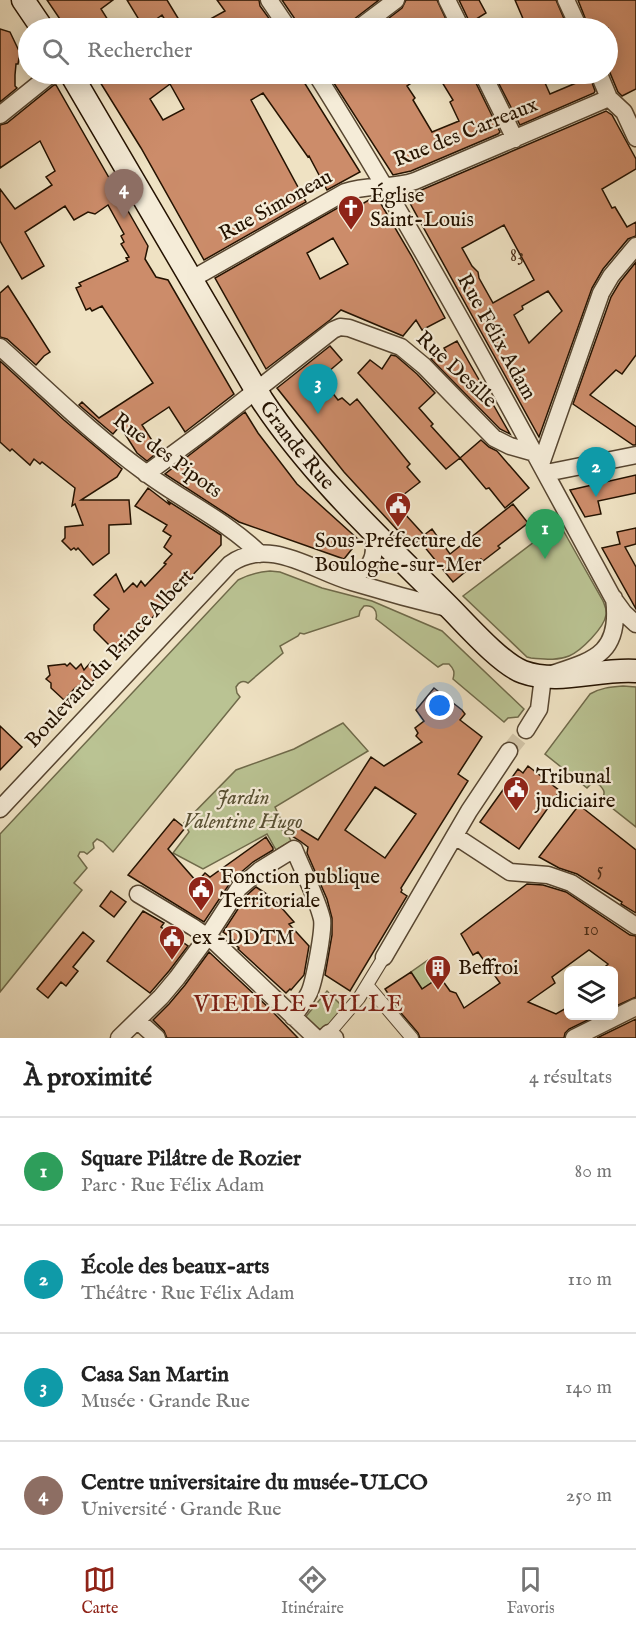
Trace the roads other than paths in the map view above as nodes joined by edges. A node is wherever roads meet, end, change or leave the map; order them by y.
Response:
1 (23, 0) edge
2 (269, 0) edge
3 (396, 0) edge
4 (447, 0) edge
5 (566, 0) edge
6 (35, 18) edge
7 (281, 18) edge
8 (372, 18) edge
9 (456, 18) edge
10 (574, 18) edge
11 (39, 84) edge
12 (77, 84) edge
13 (322, 84) edge
14 (488, 84) edge
15 (603, 84) edge
16 (609, 98) junction
17 (630, 109) edge
18 (0, 115) edge
19 (636, 138) edge
20 (515, 139) junction
21 (386, 187) junction
22 (636, 246) edge
23 (192, 279) junction
24 (0, 347) edge
25 (256, 391) junction
26 (636, 455) edge
27 (540, 463) junction
28 (146, 474) junction
29 (370, 528) junction
30 (260, 554) junction
31 (325, 570) junction
32 (613, 598) junction
33 (452, 609) junction
34 (636, 624) edge
35 (636, 671) edge
36 (543, 677) junction
37 (526, 730) tunnel mouth
38 (509, 751) tunnel mouth
39 (0, 809) edge
40 (455, 836) junction
41 (138, 894) dead end
42 (636, 926) edge
43 (208, 936) junction
44 (384, 957) joint
45 (367, 985) junction
46 (636, 1007) edge
47 (293, 1017) junction
48 (138, 1021) junction
49 (326, 1037) edge
50 (119, 1038) edge
51 (157, 1038) edge
52 (412, 1038) edge
53 (574, 1038) edge

1 - 6 main road
2 - 7 street
3 - 8 street
4 - 9 street
5 - 10 street
11 - 18 street
12 - 23 main road, Grande Rue
13 - 21 street, Rue Félix Adam
14 - 20 street
15 - 16 street
16 - 17 street
16 - 20 street, Rue des Carreaux
17 - 19 street
20 - 21 street, Rue des Carreaux
21 - 23 street, Rue Simoneau
21 - 27 street, Rue Félix Adam
22 - 27 street
23 - 25 main road, Grande Rue
24 - 28 street, Rue des Pipots
25 - 27 street, Rue Desille
25 - 28 street, Rue Desille
25 - 29 main road, Grande Rue
26 - 27 street
27 - 32 street, Rue Félix Adam
28 - 30 street, Rue des Pipots
29 - 31 street
29 - 33 main road, Grande Rue
30 - 31 street
30 - 39 street, Boulevard du Prince Albert
31 - 33 street
32 - 34 street, Rue Félix Adam
32 - 36 street
33 - 36 main road, Grande Rue
35 - 36 main road, Grande Rue
36 - 37 street
38 - 40 street
40 - 42 street
40 - 44 street
41 - 43 street
43 - 47 street
43 - 47 street
43 - 48 street
44 - 45 street
45 - 49 street
45 - 52 street
46 - 53 street
47 - 49 street
48 - 50 street
48 - 51 street

